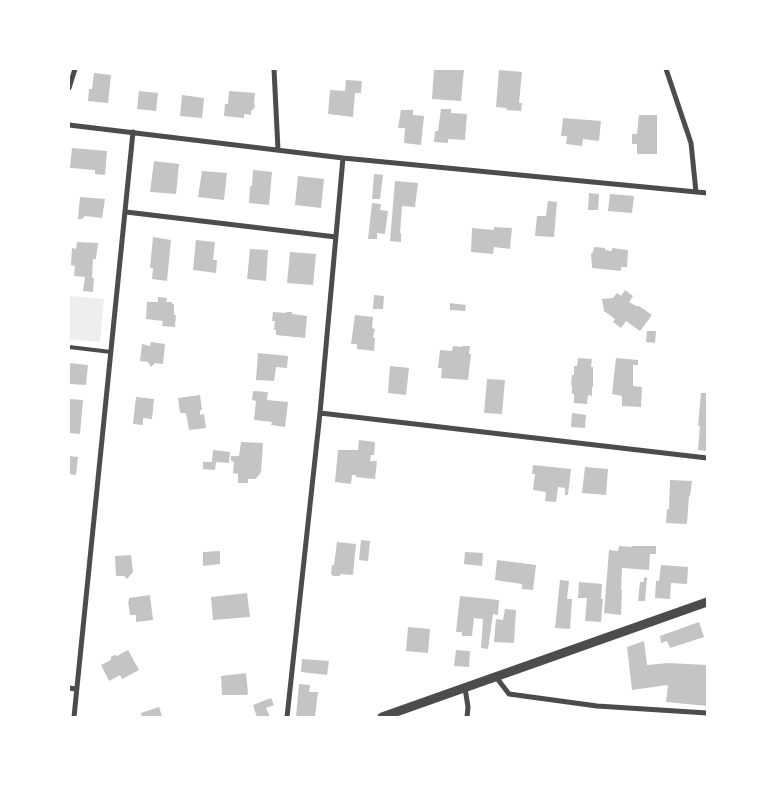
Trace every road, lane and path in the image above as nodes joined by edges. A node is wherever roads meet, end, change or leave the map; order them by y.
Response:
1 (75, 69) edge
2 (274, 69) edge
3 (666, 69) edge
4 (69, 88) edge
5 (69, 125) edge
6 (133, 132) junction
7 (278, 150) junction
8 (344, 158) junction
9 (696, 192) junction
10 (707, 193) edge
11 (126, 212) junction
12 (336, 237) junction
13 (69, 347) edge
14 (111, 352) junction
15 (320, 413) junction
16 (707, 458) edge
17 (707, 602) edge
18 (496, 677) junction
19 (69, 688) edge
20 (465, 688) junction
21 (76, 689) junction
22 (707, 713) edge
23 (74, 717) edge
24 (287, 717) edge
25 (382, 717) edge
26 (467, 717) edge

1 - 4 street
2 - 7 street
3 - 9 street
5 - 6 street
6 - 7 street
6 - 11 street
7 - 8 street
8 - 9 street
8 - 12 street
9 - 10 street
11 - 12 street
11 - 14 street
12 - 15 street
13 - 14 lane
14 - 21 street
15 - 16 street
15 - 24 street
17 - 18 street
18 - 20 street
18 - 22 street
19 - 21 street
20 - 25 street
20 - 26 street
21 - 23 street

